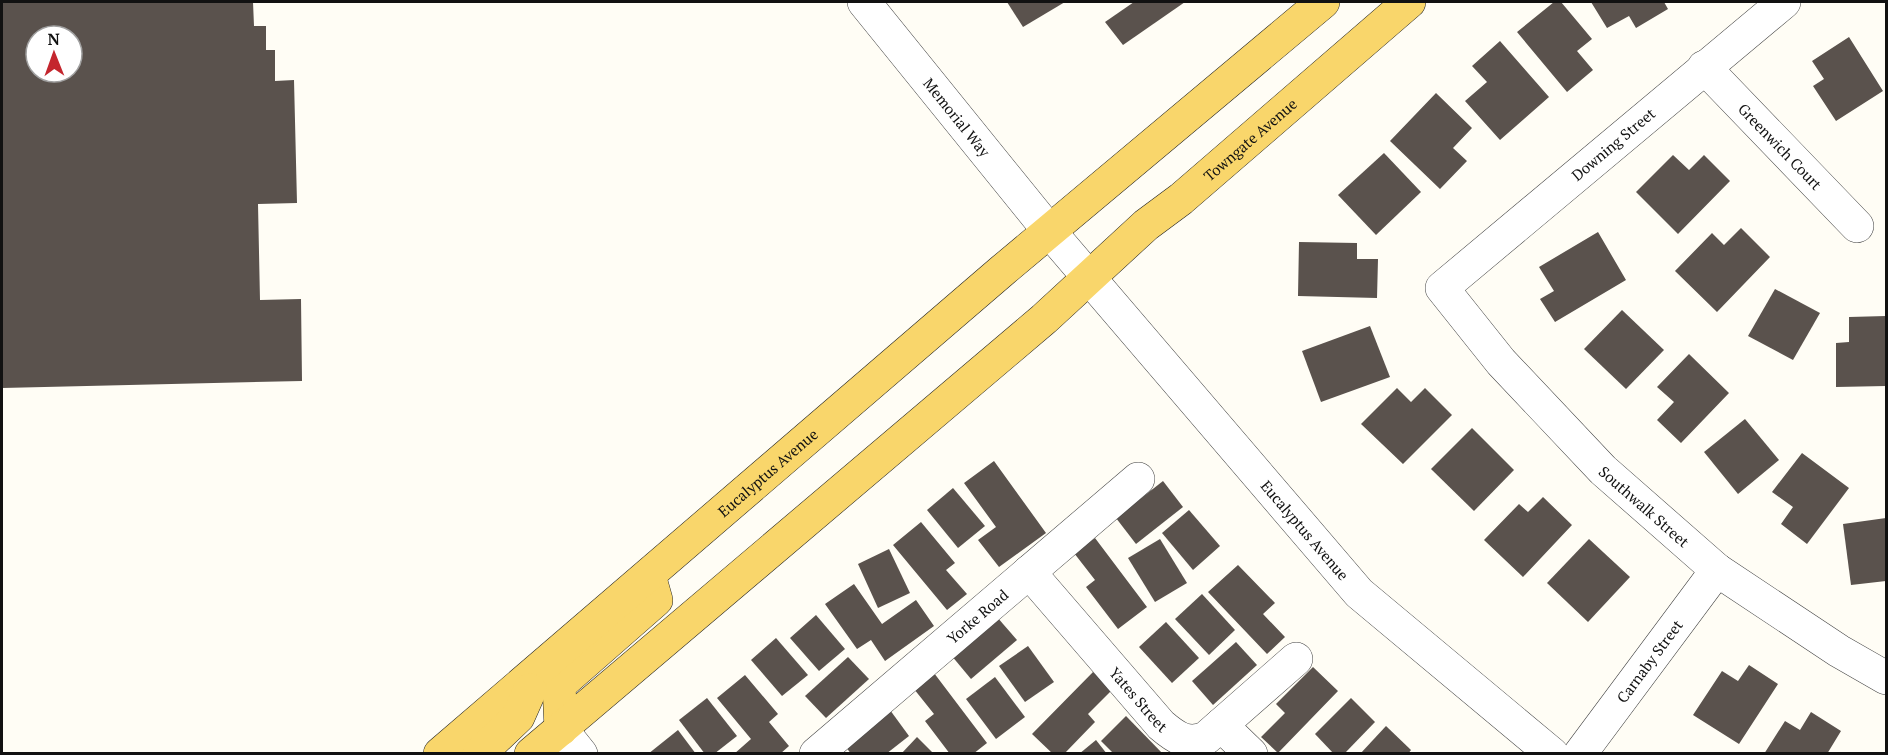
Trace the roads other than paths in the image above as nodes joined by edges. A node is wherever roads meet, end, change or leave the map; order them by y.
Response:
1 (864, 2) edge
2 (1323, 2) edge
3 (1410, 2) edge
4 (1784, 2) edge
5 (1704, 67) junction
6 (1857, 226) dead end
7 (1050, 232) junction
8 (1090, 277) junction
9 (1442, 288) joint
10 (1138, 479) dead end
11 (1718, 570) junction
12 (1029, 572) junction
13 (649, 575) junction
14 (1296, 659) dead end
15 (538, 671) junction
16 (1887, 678) edge
17 (1221, 725) junction
18 (571, 741) edge
19 (440, 753) edge
20 (479, 753) edge
21 (531, 753) edge
22 (816, 753) edge
23 (1251, 753) edge
24 (1552, 753) edge
25 (1580, 753) edge

1 - 7 street, Memorial Way
2 - 7 main road
3 - 8 main road, Towngate Avenue
4 - 5 street, Downing Street
5 - 6 street, Greenwich Court
5 - 9 street, Downing Street
7 - 8 street, Eucalyptus Avenue
7 - 13 main road, Eucalyptus Avenue
8 - 18 main road
8 - 24 street, Eucalyptus Avenue
9 - 11 street, Southwalk Street
10 - 12 street, Yorke Road
11 - 16 street, Southwalk Street
11 - 25 street, Carnaby Street
12 - 17 street, Yates Street
12 - 22 street, Yorke Road
13 - 15 main road, Eucalyptus Avenue
13 - 18 main road
14 - 17 street, Yates Street
15 - 19 main road, Eucalyptus Avenue
15 - 20 main road
17 - 23 street
18 - 21 main road

